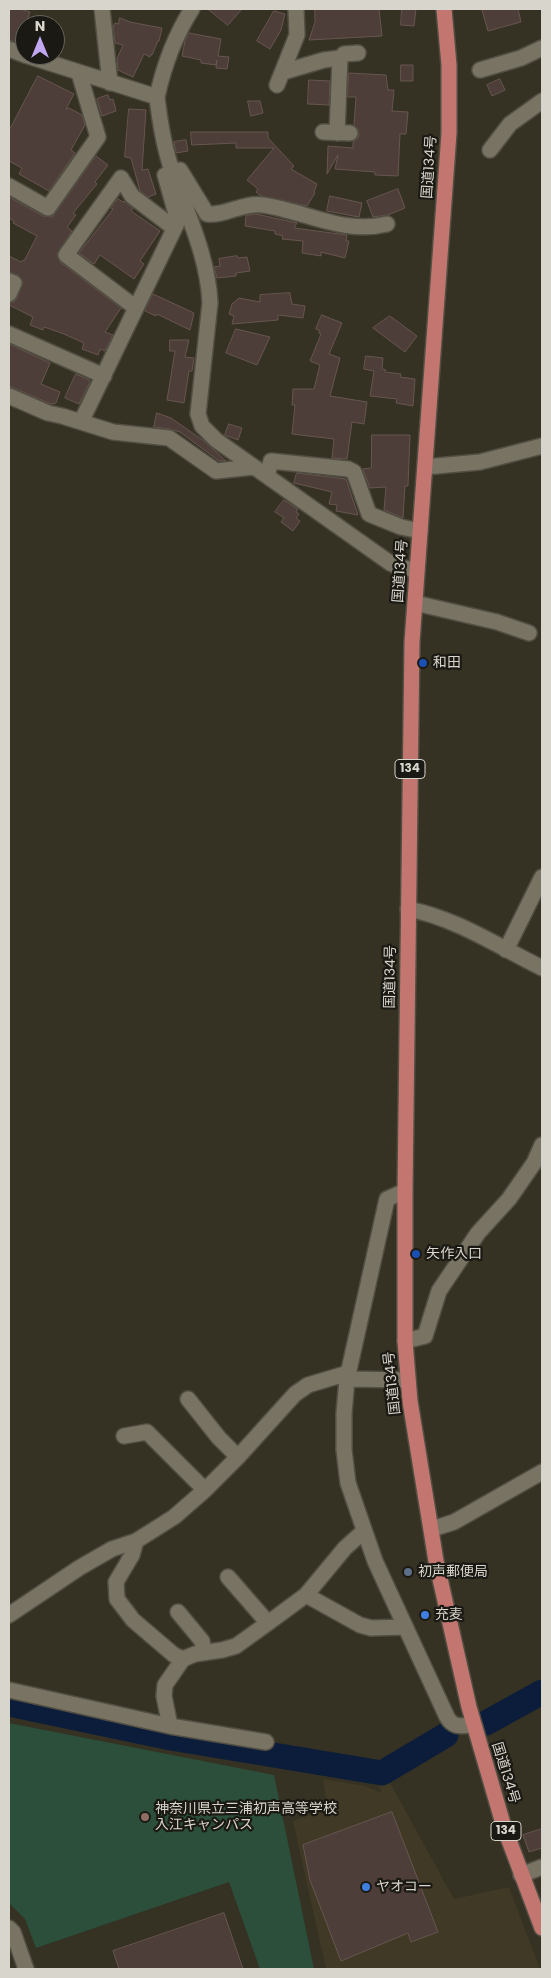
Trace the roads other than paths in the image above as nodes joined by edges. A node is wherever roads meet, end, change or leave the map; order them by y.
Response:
1 (102, 9) edge
2 (192, 9) edge
3 (296, 9) edge
4 (444, 9) edge
5 (542, 48) edge
6 (358, 53) dead end
7 (340, 58) junction
8 (54, 65) edge
9 (480, 70) dead end
10 (80, 74) junction
11 (110, 83) junction
12 (157, 97) junction
13 (542, 101) edge
14 (337, 133) dead end
15 (490, 150) dead end
16 (172, 172) junction
17 (9, 186) edge
18 (387, 224) dead end
19 (174, 228) junction
20 (9, 281) edge
21 (9, 294) edge
22 (136, 308) junction
23 (9, 334) edge
24 (104, 376) junction
25 (9, 396) edge
26 (81, 422) junction
27 (542, 446) edge
28 (254, 467) junction
29 (425, 467) junction
30 (267, 476) junction
31 (420, 531) junction
32 (416, 570) junction
33 (414, 603) junction
34 (529, 633) dead end
35 (542, 877) edge
36 (408, 909) junction
37 (506, 950) junction
38 (542, 968) edge
39 (542, 1145) edge
40 (405, 1191) junction
41 (405, 1341) junction
42 (347, 1376) junction
43 (408, 1380) junction
44 (188, 1399) dead end
45 (124, 1436) dead end
46 (238, 1457) junction
47 (542, 1472) edge
48 (205, 1490) junction
49 (432, 1529) junction
50 (364, 1531) junction
51 (136, 1541) junction
52 (228, 1577) dead end
53 (306, 1595) junction
54 (178, 1612) dead end
55 (9, 1615) edge
56 (268, 1623) junction
57 (405, 1627) junction
58 (204, 1652) junction
59 (183, 1659) junction
60 (9, 1690) edge
61 (473, 1725) junction
62 (170, 1726) junction
63 (266, 1742) dead end
64 (542, 1867) edge
65 (521, 1875) junction
66 (9, 1928) edge
67 (542, 1928) edge
68 (26, 1969) edge

1 - 11 street
2 - 12 street
3 - 7 street
4 - 29 highway, 国道134号 / 134
5 - 9 street
6 - 7 street
7 - 14 street
8 - 10 street
10 - 11 street
10 - 17 street
11 - 12 street
12 - 16 street
13 - 15 street
16 - 18 street
16 - 19 street
16 - 28 street
19 - 22 street
19 - 22 street
20 - 21 street
22 - 24 street
23 - 24 street
24 - 26 street
25 - 26 street
26 - 28 street
27 - 29 street
28 - 30 street
29 - 31 highway, 国道134号 / 134
30 - 31 street
30 - 32 street
31 - 32 highway, 国道134号 / 134
32 - 33 highway, 国道134号 / 134
33 - 34 street
33 - 36 highway, 国道134号 / 134
35 - 37 street
36 - 37 street
36 - 40 highway, 国道134号 / 134
37 - 38 street
39 - 41 street
40 - 41 highway, 国道134号 / 134
40 - 42 street
41 - 43 highway, 国道134号 / 134
42 - 43 street
42 - 46 street
42 - 50 street
43 - 49 highway, 国道134号 / 134
44 - 46 street
45 - 48 street
46 - 48 street
47 - 49 street
48 - 51 street
49 - 61 highway, 国道134号 / 134
50 - 53 street
50 - 57 street
51 - 55 street
51 - 59 street
52 - 56 street
53 - 56 street
53 - 57 street
54 - 58 street
56 - 58 street
57 - 61 street
58 - 59 street
59 - 62 street
60 - 62 street
61 - 65 highway, 国道134号 / 134
62 - 63 street
64 - 65 street
65 - 67 highway, 国道134号 / 134
66 - 68 street

